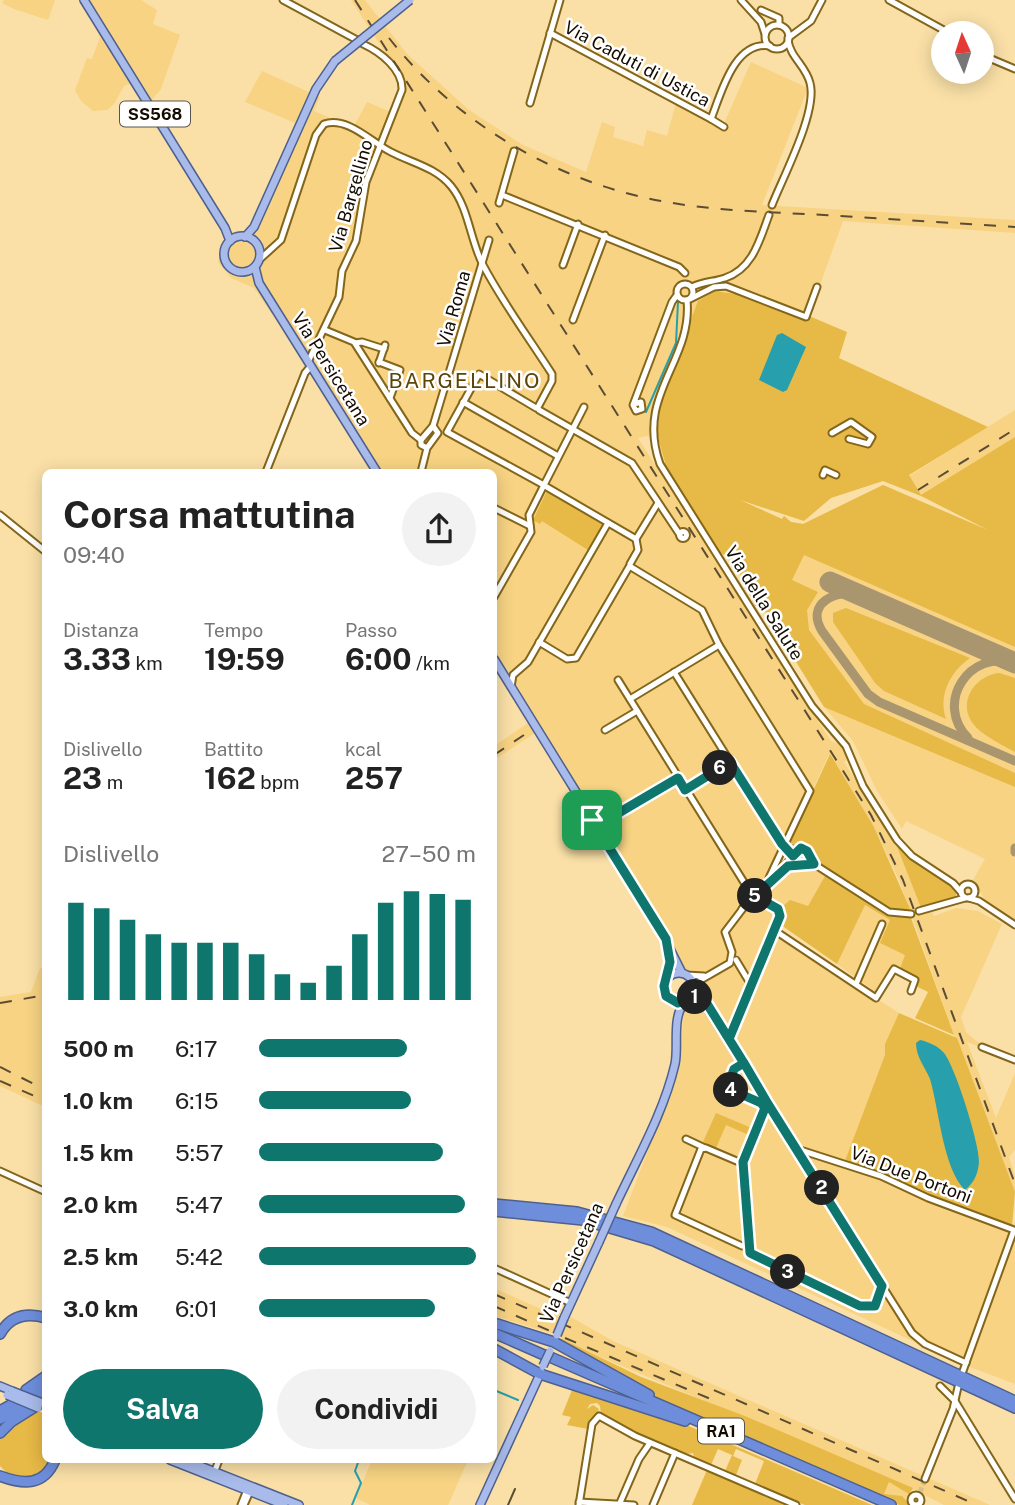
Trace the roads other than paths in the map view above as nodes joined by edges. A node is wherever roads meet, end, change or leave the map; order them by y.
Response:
1 (84, 0) edge
2 (283, 0) edge
3 (410, 0) edge
4 (560, 0) edge
5 (741, 0) edge
6 (822, 0) edge
7 (889, 0) edge
8 (761, 10) dead end
9 (761, 22) junction
10 (931, 22) edge
11 (776, 26) junction
12 (786, 29) junction
13 (796, 30) junction
14 (550, 33) junction
15 (765, 36) junction
16 (788, 39) junction
17 (357, 40) dead end
18 (363, 44) dead end
19 (760, 46) junction
20 (770, 46) junction
21 (777, 48) junction
22 (790, 52) junction
23 (994, 60) edge
24 (1015, 69) edge
25 (530, 103) dead end
26 (711, 119) junction
27 (724, 127) dead end
28 (380, 144) junction
29 (514, 151) dead end
30 (502, 195) junction
31 (499, 203) dead end
32 (772, 205) dead end
33 (769, 215) dead end
34 (578, 224) junction
35 (254, 227) junction
36 (605, 235) junction
37 (237, 239) junction
38 (253, 240) junction
39 (489, 240) dead end
40 (259, 248) junction
41 (272, 250) junction
42 (257, 263) junction
43 (482, 264) junction
44 (563, 265) dead end
45 (243, 272) junction
46 (685, 273) junction
47 (259, 283) junction
48 (681, 284) junction
49 (692, 287) junction
50 (817, 287) dead end
51 (702, 294) junction
52 (677, 296) junction
53 (688, 299) junction
54 (573, 320) dead end
55 (325, 330) junction
56 (355, 343) junction
57 (379, 362) junction
58 (310, 364) junction
59 (370, 368) junction
60 (390, 398) junction
61 (637, 401) dead end
62 (463, 402) junction
63 (584, 407) dead end
64 (538, 408) junction
65 (433, 426) junction
66 (572, 429) junction
67 (447, 432) junction
68 (438, 433) junction
69 (832, 433) dead end
70 (849, 439) dead end
71 (421, 440) junction
72 (427, 448) junction
73 (558, 457) junction
74 (267, 469) edge
75 (375, 469) edge
76 (422, 469) edge
77 (823, 475) dead end
78 (836, 475) dead end
79 (544, 485) junction
80 (658, 503) junction
81 (497, 510) edge
82 (0, 515) edge
83 (608, 523) junction
84 (530, 526) junction
85 (680, 535) dead end
86 (636, 539) junction
87 (42, 549) edge
88 (630, 566) junction
89 (497, 590) edge
90 (539, 642) junction
91 (719, 645) junction
92 (497, 664) edge
93 (518, 670) junction
94 (501, 671) junction
95 (674, 672) junction
96 (618, 680) dead end
97 (511, 687) junction
98 (630, 699) junction
99 (637, 711) junction
100 (605, 730) dead end
101 (730, 762) junction
102 (678, 778) junction
103 (685, 790) junction
104 (610, 818) junction
105 (592, 820) junction
106 (599, 832) junction
107 (786, 847) junction
108 (794, 854) junction
109 (810, 855) junction
110 (802, 863) junction
111 (814, 864) junction
112 (788, 866) junction
113 (769, 878) dead end
114 (974, 892) junction
115 (964, 893) junction
116 (755, 896) junction
117 (979, 901) junction
118 (744, 907) junction
119 (919, 911) dead end
120 (911, 914) dead end
121 (882, 924) dead end
122 (1015, 925) edge
123 (774, 930) junction
124 (666, 939) junction
125 (736, 960) dead end
126 (684, 974) junction
127 (668, 978) junction
128 (856, 984) junction
129 (751, 985) junction
130 (694, 988) junction
131 (911, 992) dead end
132 (703, 998) junction
133 (688, 1000) junction
134 (671, 1001) junction
135 (677, 1029) junction
136 (729, 1039) junction
137 (982, 1047) dead end
138 (1015, 1060) edge
139 (744, 1063) junction
140 (765, 1109) junction
141 (686, 1139) dead end
142 (704, 1148) junction
143 (797, 1149) junction
144 (744, 1160) junction
145 (0, 1171) edge
146 (42, 1190) edge
147 (497, 1204) edge
148 (497, 1211) edge
149 (1014, 1230) edge
150 (749, 1246) junction
151 (497, 1269) edge
152 (883, 1291) junction
153 (571, 1303) junction
154 (42, 1318) edge
155 (497, 1325) edge
156 (0, 1334) edge
157 (497, 1336) edge
158 (497, 1349) edge
159 (548, 1355) junction
160 (966, 1363) junction
161 (963, 1371) dead end
162 (42, 1380) edge
163 (0, 1386) edge
164 (940, 1386) dead end
165 (42, 1387) edge
166 (958, 1387) dead end
167 (42, 1395) edge
168 (4, 1398) edge
169 (955, 1401) junction
170 (1015, 1401) edge
171 (42, 1406) edge
172 (1015, 1408) edge
173 (0, 1411) edge
174 (0, 1419) edge
175 (0, 1425) edge
176 (706, 1427) junction
177 (0, 1433) edge
178 (647, 1441) junction
179 (675, 1454) junction
180 (53, 1463) edge
181 (179, 1463) edge
182 (192, 1463) edge
183 (218, 1463) edge
184 (0, 1470) edge
185 (213, 1474) junction
186 (0, 1476) edge
187 (925, 1479) tunnel mouth
188 (11, 1480) junction
189 (250, 1489) junction
190 (919, 1493) tunnel mouth
191 (1015, 1499) edge
192 (579, 1504) edge
193 (918, 1504) edge
194 (243, 1505) edge
195 (284, 1505) edge
196 (299, 1505) edge
197 (480, 1505) edge
198 (620, 1505) edge
199 (634, 1505) edge
200 (653, 1505) edge
201 (796, 1505) edge
202 (880, 1505) edge
203 (891, 1505) edge

1 - 37 main road, SS568
2 - 17 street
3 - 35 main road, bridge
4 - 14 street
5 - 9 street
6 - 13 street
7 - 10 street
8 - 11 street
9 - 11 street
9 - 15 street
11 - 12 street
11 - 15 street
12 - 13 street
12 - 16 street
13 - 16 street
14 - 25 street
14 - 26 street, Via Caduti di Ustica
15 - 19 street, Via Caduti di Ustica
15 - 20 street
16 - 21 street
16 - 22 street
18 - 28 street, Via Bargellino
19 - 20 street
19 - 26 street, Via Caduti di Ustica
20 - 21 street
21 - 22 street
22 - 32 street
23 - 24 street
26 - 27 street, Via Caduti di Ustica
28 - 41 street
28 - 43 street
28 - 55 street, Via Bargellino
29 - 30 street
30 - 31 street
30 - 34 street
33 - 49 street
34 - 36 street
34 - 44 street
35 - 37 main road
35 - 38 main road
36 - 46 street
36 - 54 street
37 - 38 main road, SS568
37 - 45 main road
38 - 40 main road
39 - 43 street, Via Roma
40 - 41 street
40 - 42 main road
41 - 42 street
42 - 45 main road
42 - 47 main road, Via Persicetana
43 - 64 street
43 - 65 street, Via Roma
45 - 47 main road, Via Persicetana
46 - 48 street
46 - 49 street
47 - 58 main road, Via Persicetana
48 - 49 street
48 - 52 street
49 - 51 street
49 - 53 street, Via della Salute
50 - 51 street
51 - 53 street
52 - 53 street
52 - 61 street
53 - 115 street, Via della Salute
55 - 56 street
55 - 58 street, Via Bargellino
56 - 57 street
56 - 59 street
57 - 59 street
57 - 60 street
58 - 74 street, Via Bargellino
58 - 75 main road, Via Persicetana
59 - 60 street
60 - 71 street
62 - 64 street
62 - 67 street
62 - 73 street
63 - 66 street
64 - 66 street
65 - 68 street
65 - 71 street
66 - 73 street
66 - 80 street
67 - 68 street
67 - 79 street
68 - 72 street
69 - 70 street
71 - 72 street
72 - 76 street
73 - 79 street
77 - 78 street
79 - 83 street
79 - 84 street
80 - 85 street
80 - 86 street
81 - 84 street
82 - 87 street
83 - 86 street
83 - 90 street
84 - 89 street
86 - 88 street
88 - 90 street
88 - 91 street
90 - 93 street
91 - 95 street
91 - 107 street
92 - 94 main road
93 - 94 street
93 - 97 street
94 - 97 main road
95 - 98 street
95 - 101 street
96 - 98 street
97 - 105 main road
98 - 99 street
99 - 100 street
99 - 102 street
101 - 103 street
101 - 107 street
102 - 103 street
102 - 104 street
103 - 116 street
104 - 105 street
104 - 106 street
105 - 106 main road
106 - 124 main road
107 - 108 street
107 - 113 street
108 - 109 street
108 - 110 street
108 - 112 street
109 - 110 street
109 - 111 street
110 - 111 street
110 - 112 street
111 - 120 street
112 - 116 street
114 - 115 street
114 - 115 street
114 - 117 street, Via della Salute
115 - 117 street, Via della Salute
115 - 119 street
116 - 118 street
116 - 123 street
117 - 122 street, Via della Salute
118 - 126 street
118 - 130 street
121 - 128 street
123 - 128 street
123 - 129 street
124 - 126 main road
124 - 127 main road
125 - 129 street
126 - 127 main road
126 - 130 main road
127 - 134 main road
128 - 131 street
129 - 136 street
130 - 132 street
130 - 133 main road
132 - 133 street
132 - 136 street
133 - 134 main road
133 - 135 main road, Via Persicetana
134 - 135 main road, Via Persicetana
135 - 153 main road, Via Persicetana, bridge
136 - 139 street
137 - 138 street
139 - 140 street
139 - 140 street
140 - 143 street
140 - 144 street
141 - 142 street
142 - 144 street
142 - 150 street
143 - 149 street, Via Due Portoni
143 - 152 street
144 - 150 street
145 - 146 street
147 - 170 highway
148 - 172 highway
149 - 160 street
150 - 152 street
151 - 153 street
152 - 160 street
153 - 159 main road, Via Persicetana, bridge
154 - 156 highway
155 - 159 highway
157 - 159 highway, RA1
158 - 159 highway
159 - 176 highway
159 - 176 highway, RA1
159 - 176 highway
159 - 197 main road, Via Persicetana
160 - 161 street
162 - 168 highway
163 - 168 main road
164 - 169 street
165 - 173 highway
166 - 169 street
167 - 174 highway
168 - 171 main road, bridge
169 - 187 street
169 - 191 street
171 - 175 highway
171 - 177 highway
176 - 202 highway, RA1
176 - 203 highway, RA1
178 - 179 street
178 - 192 street
178 - 198 street
179 - 200 street
179 - 201 street
180 - 188 highway
181 - 185 main road
182 - 185 main road
183 - 185 street
184 - 188 highway
185 - 189 main road
186 - 188 highway
189 - 194 street
189 - 195 main road
189 - 196 main road
190 - 193 street
192 - 198 street
198 - 199 street

